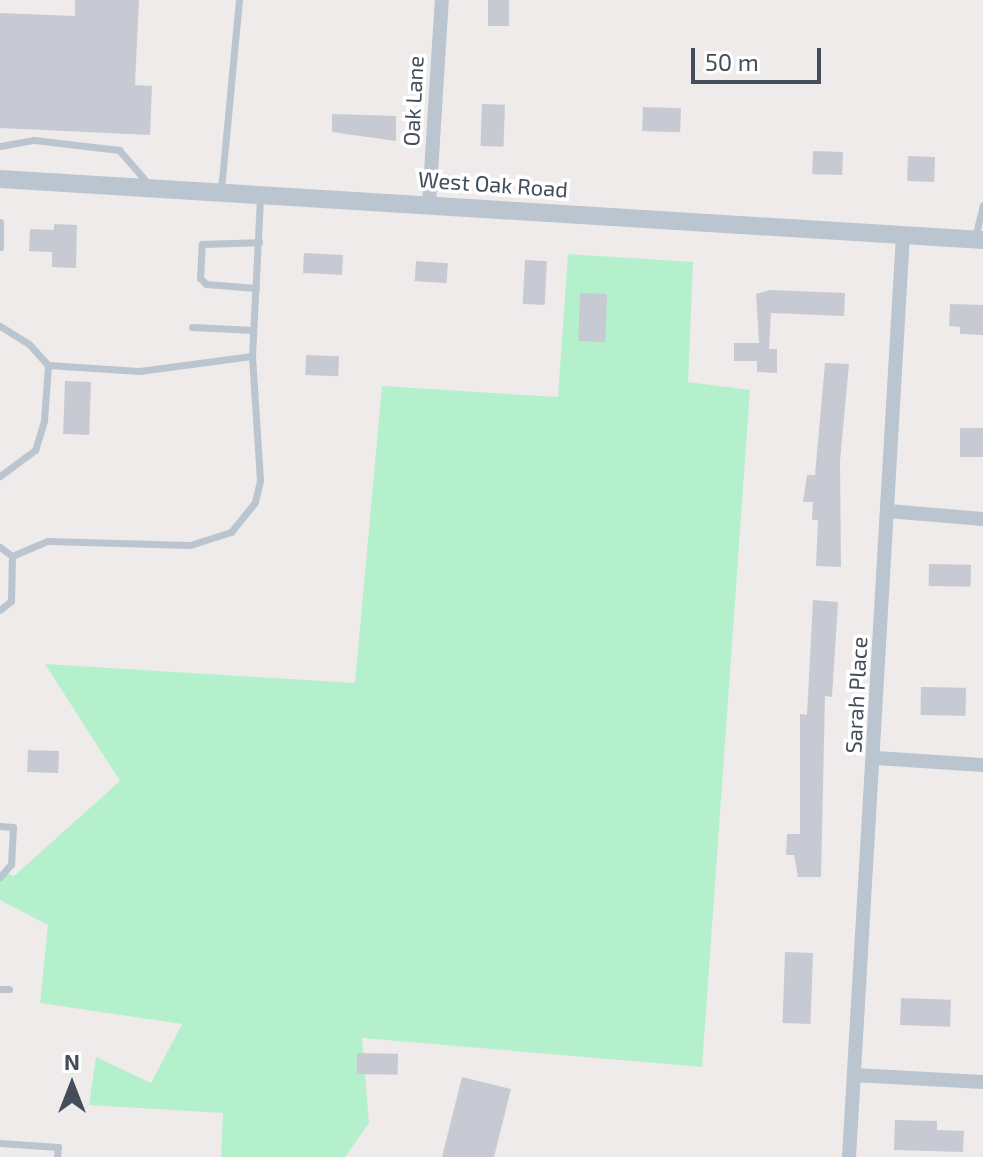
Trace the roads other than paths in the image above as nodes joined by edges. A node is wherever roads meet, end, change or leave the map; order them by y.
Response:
1 (239, 0) edge
2 (442, 0) edge
3 (0, 146) edge
4 (0, 179) edge
5 (152, 188) junction
6 (221, 192) junction
7 (260, 194) junction
8 (429, 204) junction
9 (983, 205) edge
10 (0, 222) edge
11 (903, 235) junction
12 (979, 240) edge
13 (259, 242) junction
14 (0, 247) edge
15 (256, 288) junction
16 (0, 326) edge
17 (192, 327) dead end
18 (253, 330) junction
19 (252, 356) junction
20 (48, 365) junction
21 (0, 476) edge
22 (888, 511) junction
23 (983, 519) edge
24 (0, 547) edge
25 (12, 556) junction
26 (0, 610) edge
27 (876, 758) junction
28 (983, 765) edge
29 (0, 826) edge
30 (0, 877) edge
31 (854, 1075) junction
32 (983, 1082) edge
33 (0, 1143) edge
34 (57, 1157) edge
35 (849, 1157) edge

1 - 6 lane
2 - 8 street, Oak Lane
3 - 5 lane
4 - 5 street, West Oak Road
5 - 6 street, West Oak Road
6 - 7 street, West Oak Road
7 - 8 street, West Oak Road
7 - 13 lane
8 - 11 street, West Oak Road
9 - 12 lane
10 - 14 lane
11 - 12 street, West Oak Road
11 - 22 street, Sarah Place
13 - 15 lane
13 - 15 lane
15 - 18 lane
16 - 20 lane
17 - 18 lane
18 - 19 lane
19 - 20 lane
19 - 25 lane
20 - 21 lane
22 - 23 street
22 - 27 street, Sarah Place
24 - 25 lane
25 - 26 lane
27 - 28 street
27 - 31 street, Sarah Place
29 - 30 lane
31 - 32 street
31 - 35 street, Sarah Place
33 - 34 lane

